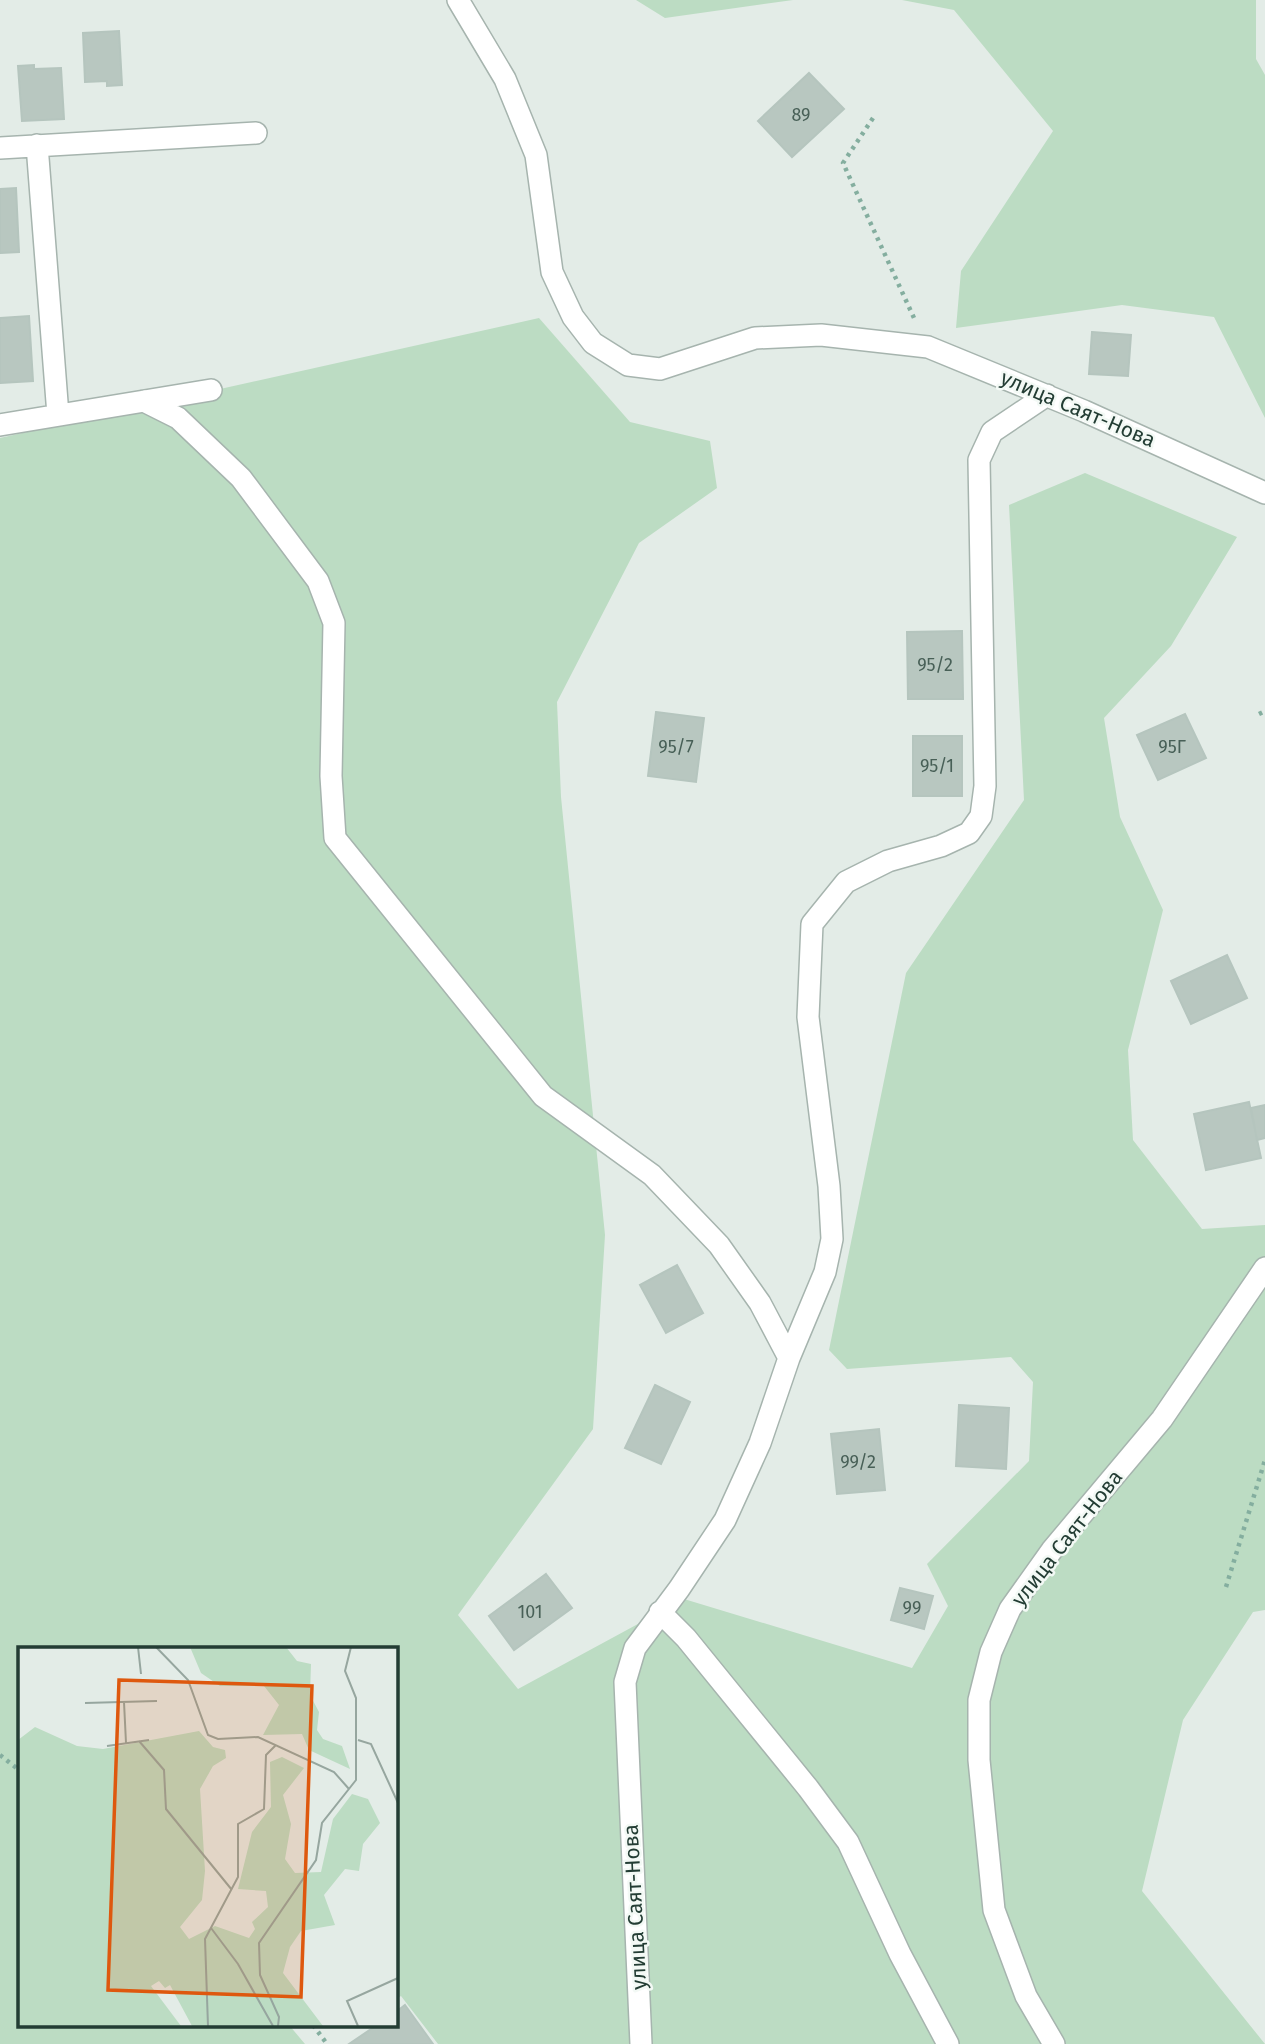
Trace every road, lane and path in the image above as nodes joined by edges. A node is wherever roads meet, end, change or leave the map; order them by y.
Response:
1 (458, 0) edge
2 (873, 118) dead end
3 (256, 133) dead end
4 (37, 145) junction
5 (0, 148) edge
6 (928, 347) junction
7 (211, 390) dead end
8 (1047, 395) junction
9 (144, 401) junction
10 (58, 415) junction
11 (0, 425) edge
12 (1265, 493) edge
13 (1265, 711) edge
14 (1259, 714) dead end
15 (1265, 1268) edge
16 (789, 1358) junction
17 (1265, 1460) edge
18 (1226, 1587) dead end
19 (660, 1612) junction
20 (0, 1755) edge
21 (18, 1769) edge
22 (314, 2026) edge
23 (327, 2044) edge
24 (641, 2044) edge
25 (948, 2044) edge
26 (1054, 2044) edge

1 - 6 street, улица Саят-Нова
2 - 6 path
3 - 4 street
4 - 5 street
4 - 10 street
6 - 8 street, улица Саят-Нова
7 - 9 street
8 - 12 street, улица Саят-Нова
8 - 16 street, улица Саят-Нова
9 - 10 street
9 - 16 street
10 - 11 street
13 - 14 path
15 - 26 street, улица Саят-Нова
16 - 19 street, улица Саят-Нова
17 - 18 path
19 - 24 street, улица Саят-Нова
19 - 25 street
20 - 21 path
22 - 23 path

